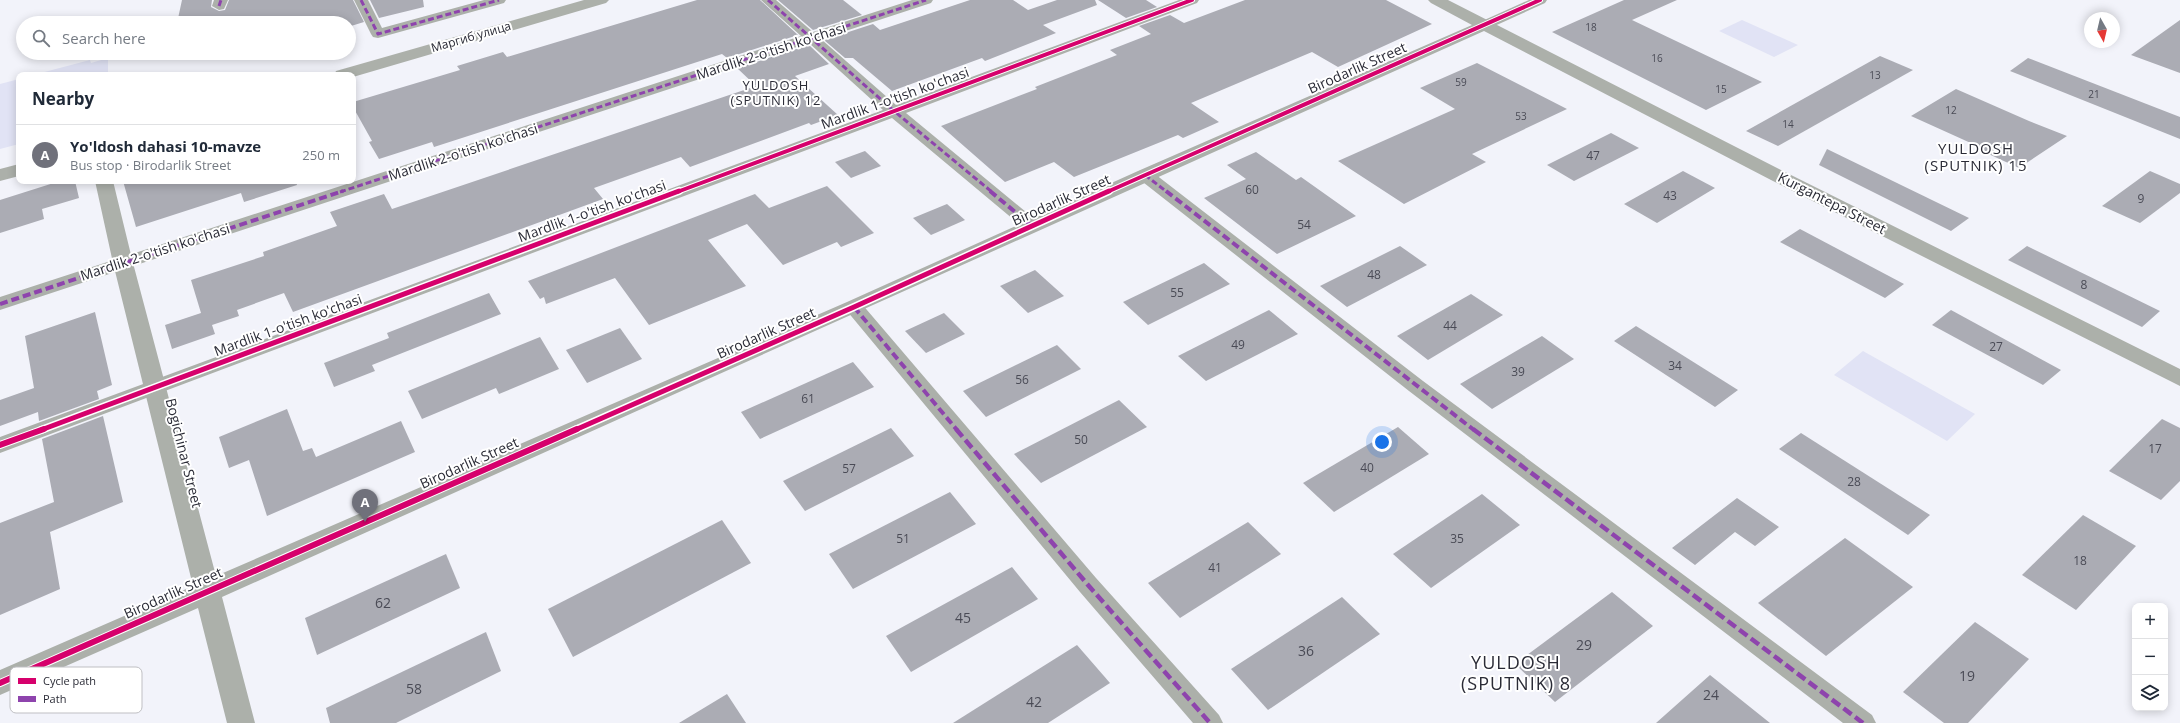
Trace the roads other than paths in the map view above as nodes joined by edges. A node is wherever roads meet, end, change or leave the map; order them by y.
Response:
1 (361, 0) edge
2 (499, 0) edge
3 (601, 0) edge
4 (768, 0) edge
5 (926, 0) edge
6 (1192, 0) edge
7 (1436, 0) edge
8 (1540, 0) edge
9 (1485, 25) junction
10 (810, 38) junction
11 (352, 72) edge
12 (894, 111) junction
13 (16, 171) edge
14 (0, 175) edge
15 (1144, 175) junction
16 (105, 184) edge
17 (1032, 226) junction
18 (123, 263) junction
19 (0, 304) edge
20 (854, 307) junction
21 (2180, 378) edge
22 (155, 387) junction
23 (0, 445) edge
24 (207, 591) junction
25 (36, 667) edge
26 (10, 679) edge
27 (0, 683) edge
28 (241, 723) edge
29 (1210, 723) edge
30 (1863, 723) edge

1 - 2 street
3 - 11 street, Маргиб улица
4 - 10 street
5 - 10 street, Mardlik 2-o'tish ko'chasi
6 - 12 street, Mardlik 1-o'tish ko'chasi
7 - 9 street, Kurgantepa Street
8 - 9 street, Birodarlik Street
9 - 15 street, Birodarlik Street
9 - 21 street, Kurgantepa Street
10 - 12 street
10 - 18 street, Mardlik 2-o'tish ko'chasi
12 - 17 street
12 - 22 street, Mardlik 1-o'tish ko'chasi
13 - 14 street
15 - 17 street, Birodarlik Street
15 - 30 street
16 - 18 street, Bogichinar Street
17 - 20 street, Birodarlik Street
18 - 19 street, Mardlik 2-o'tish ko'chasi
18 - 22 street, Bogichinar Street
20 - 24 street, Birodarlik Street
20 - 29 street
22 - 23 street, Mardlik 1-o'tish ko'chasi
22 - 24 street, Bogichinar Street
24 - 25 street, Birodarlik Street
24 - 28 street, Bogichinar Street
26 - 27 street, Birodarlik Street

